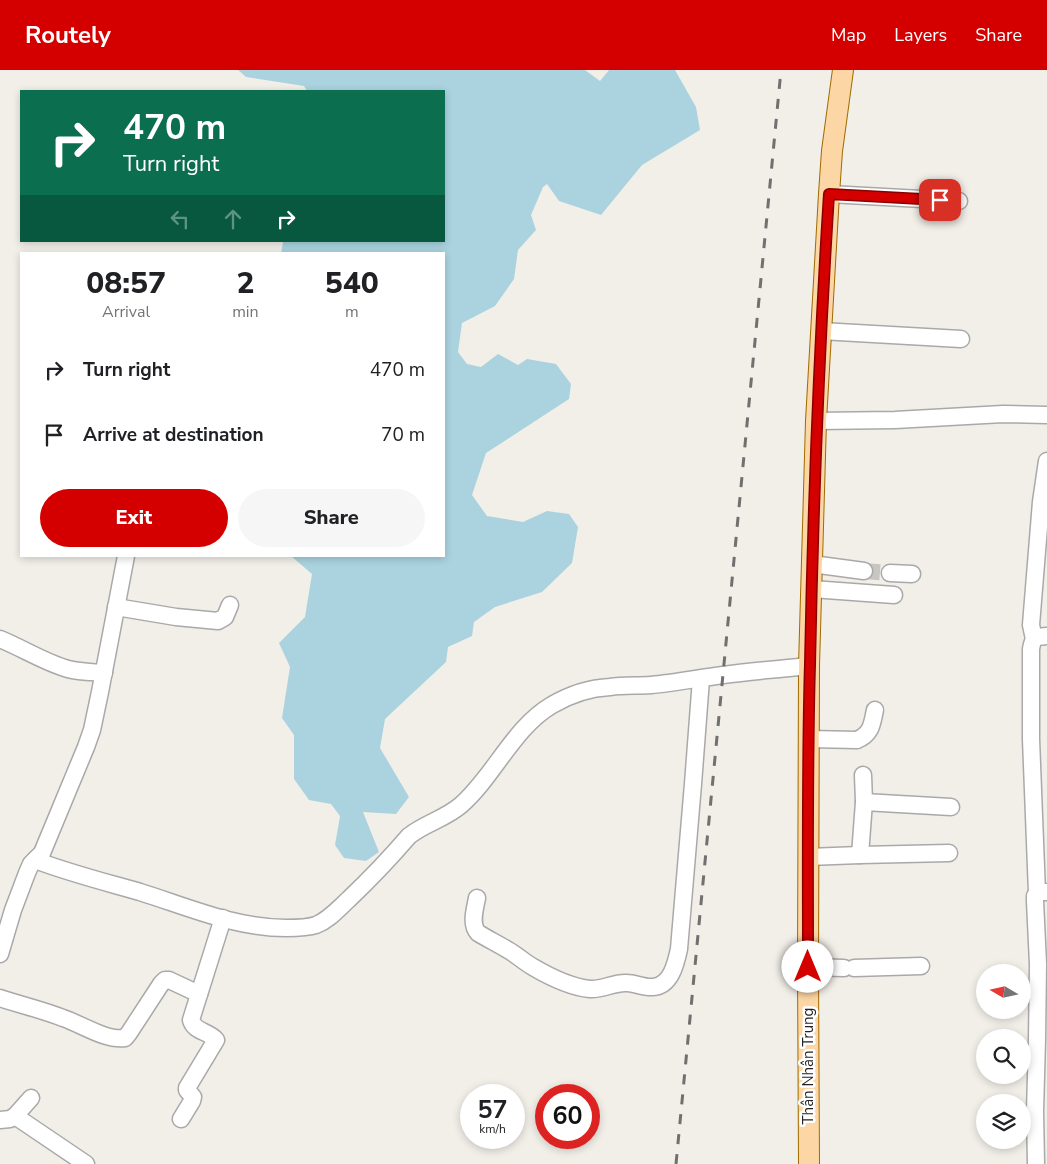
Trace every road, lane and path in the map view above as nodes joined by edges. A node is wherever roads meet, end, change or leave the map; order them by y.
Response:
1 (843, 70) edge
2 (829, 194) junction
3 (959, 201) dead end
4 (821, 332) junction
5 (961, 339) dead end
6 (1047, 415) edge
7 (816, 421) junction
8 (1047, 461) edge
9 (126, 557) edge
10 (812, 564) junction
11 (864, 571) tunnel mouth
12 (890, 573) tunnel mouth
13 (912, 574) dead end
14 (812, 589) junction
15 (894, 595) dead end
16 (230, 605) dead end
17 (116, 607) junction
18 (0, 638) edge
19 (1040, 638) edge
20 (810, 666) junction
21 (104, 672) junction
22 (701, 678) junction
23 (875, 710) dead end
24 (809, 739) junction
25 (863, 775) dead end
26 (864, 802) junction
27 (951, 807) dead end
28 (949, 853) dead end
29 (860, 855) junction
30 (808, 857) junction
31 (35, 860) junction
32 (1042, 893) edge
33 (477, 898) dead end
34 (223, 918) junction
35 (0, 954) edge
36 (921, 966) dead end
37 (808, 967) junction
38 (199, 994) junction
39 (0, 998) edge
40 (31, 1098) dead end
41 (8, 1118) edge
42 (181, 1119) dead end
43 (86, 1164) edge
44 (809, 1164) edge
45 (1036, 1164) edge

1 - 2 main road, Thân Nhân Trung
2 - 3 street
2 - 4 main road, Thân Nhân Trung
4 - 5 street
4 - 7 main road, Thân Nhân Trung
6 - 7 street
7 - 10 main road, Thân Nhân Trung
8 - 19 street
9 - 17 street
10 - 11 street
10 - 14 main road, Thân Nhân Trung
12 - 13 street
14 - 15 street
14 - 20 main road, Thân Nhân Trung
16 - 17 street
17 - 21 street
18 - 21 street
19 - 32 street
20 - 22 street
20 - 24 main road, Thân Nhân Trung
21 - 31 street
22 - 33 street
22 - 34 street
23 - 24 street
24 - 30 main road, Thân Nhân Trung
25 - 26 street
26 - 27 street
26 - 29 street
28 - 29 street
29 - 30 street
30 - 37 main road, Thân Nhân Trung
31 - 34 street
31 - 35 street
32 - 45 street
34 - 38 street
36 - 37 street
37 - 44 main road, Thân Nhân Trung
38 - 39 street
38 - 42 street
40 - 41 street
41 - 43 street

